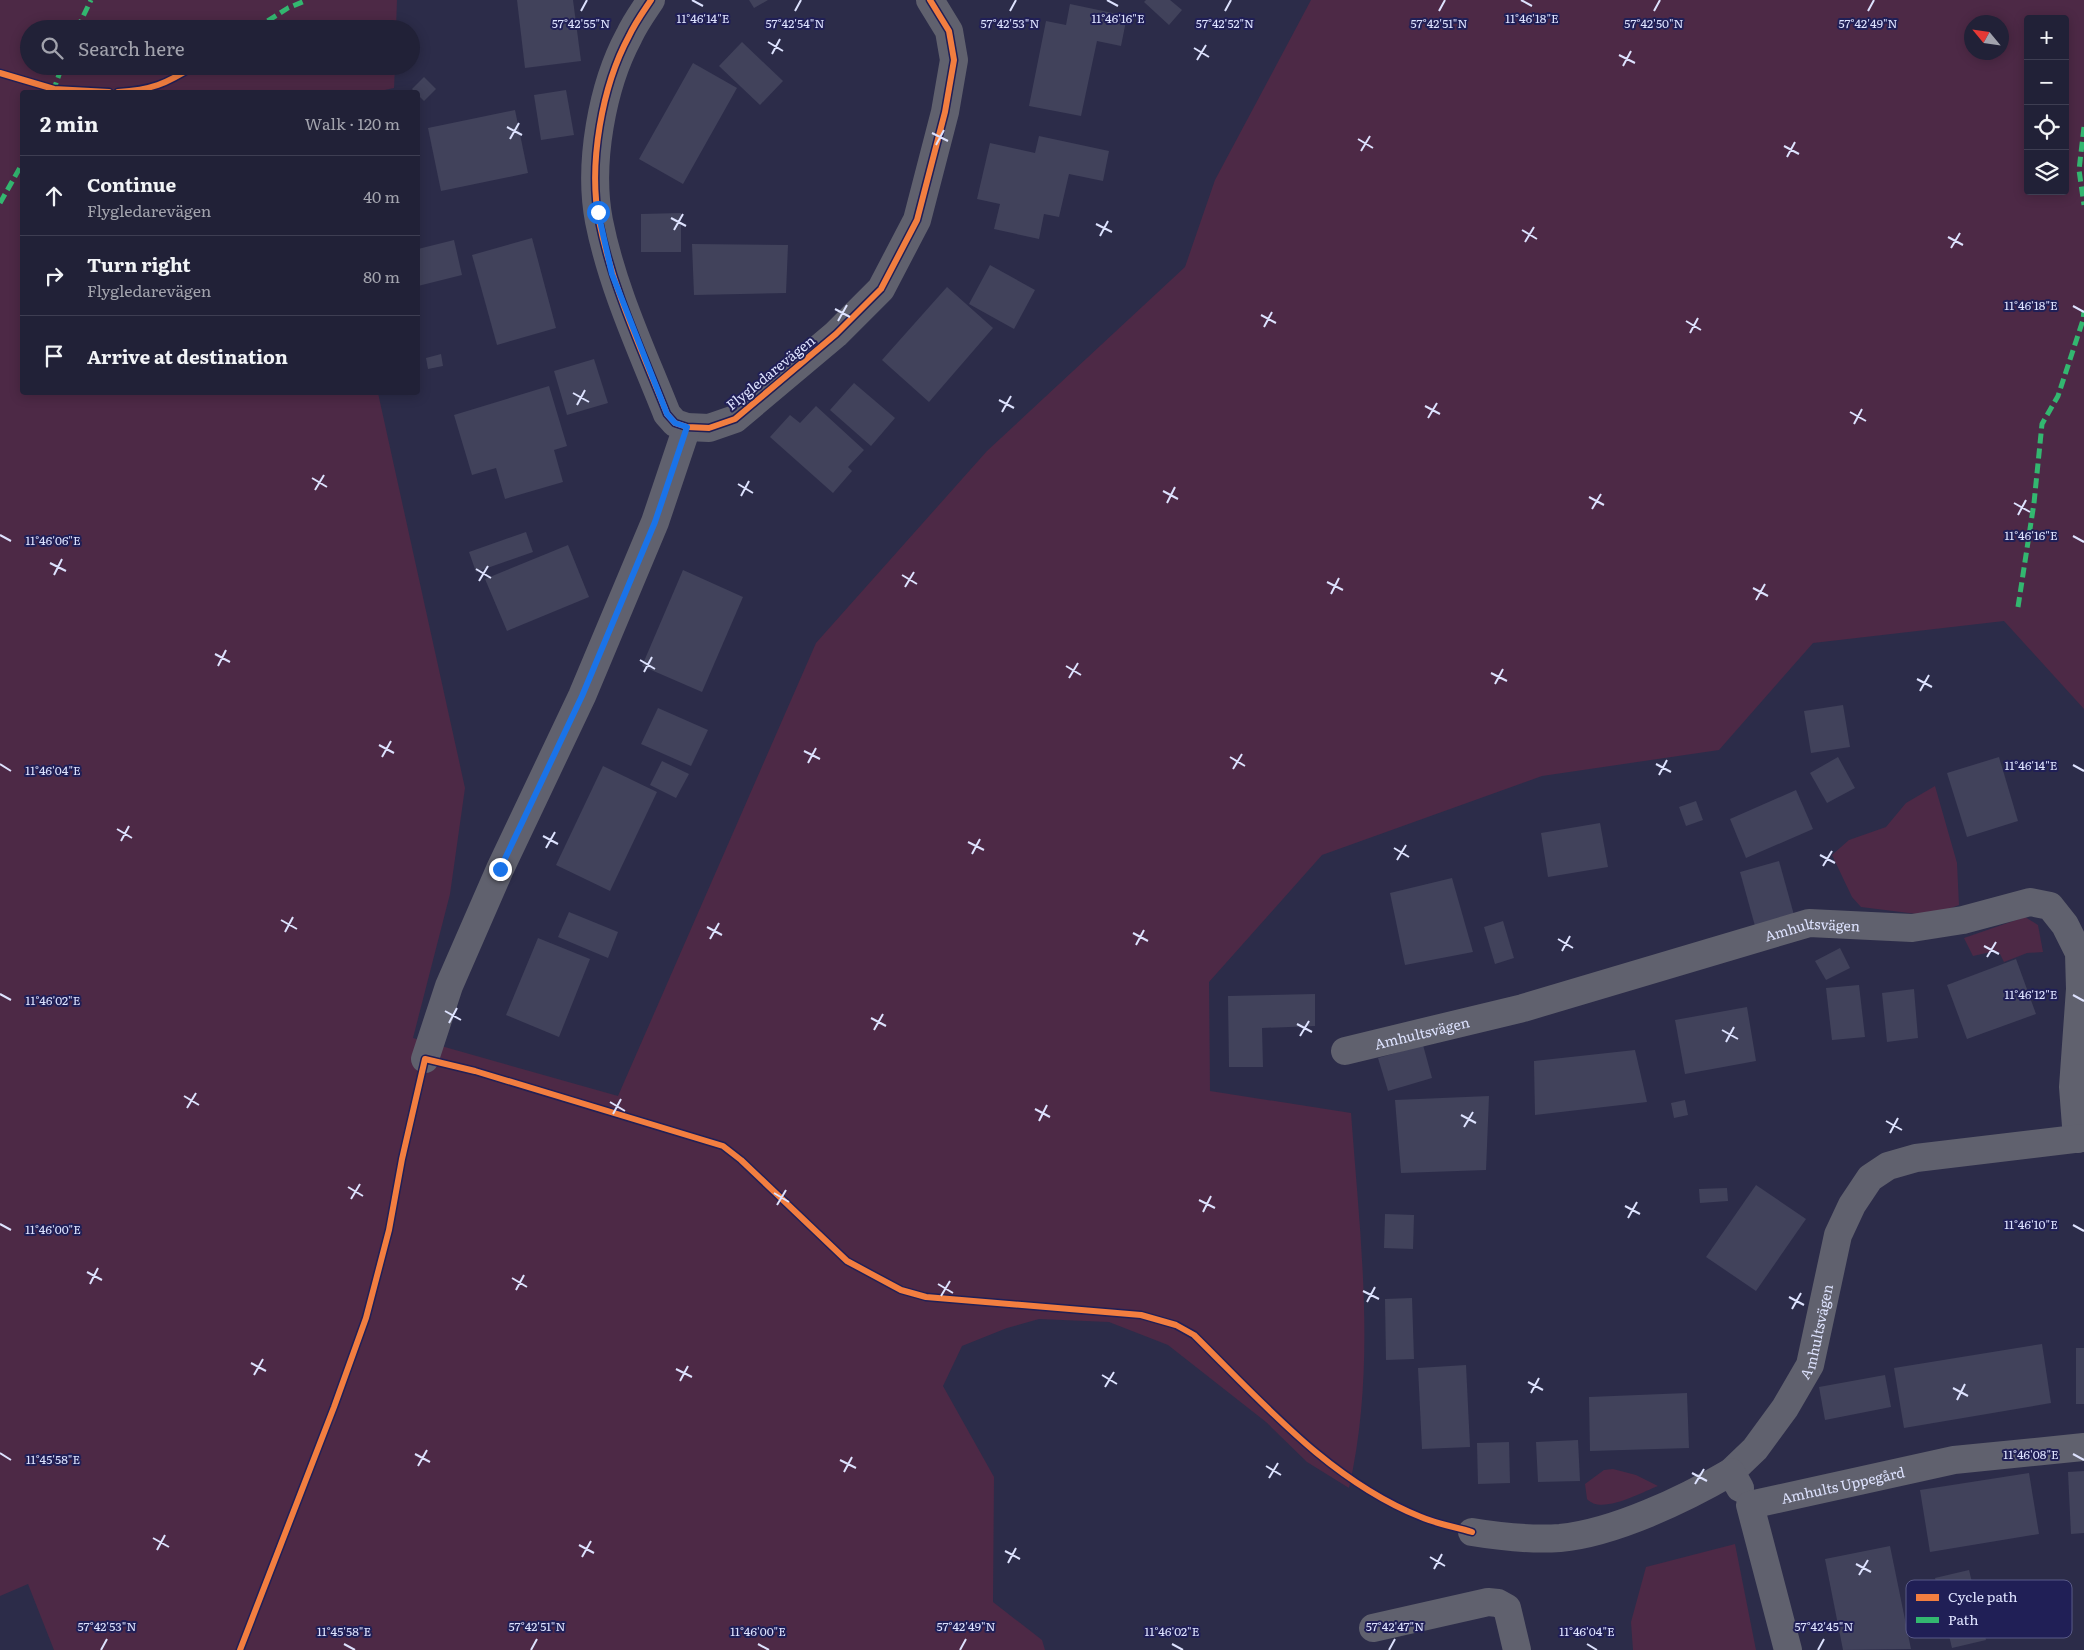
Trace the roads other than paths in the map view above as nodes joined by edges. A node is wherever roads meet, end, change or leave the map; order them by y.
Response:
1 (651, 0) edge
2 (930, 0) edge
3 (687, 427) junction
4 (2082, 952) edge
5 (1345, 1051) dead end
6 (425, 1059) dead end
7 (2080, 1138) edge
8 (2084, 1447) edge
9 (1731, 1472) junction
10 (1750, 1505) junction
11 (1472, 1532) dead end
12 (1373, 1628) dead end
13 (1517, 1650) edge
14 (1788, 1650) edge

1 - 3 street
2 - 3 street, Flygledarevägen
3 - 6 street
4 - 5 street, Amhultsvägen
4 - 7 street, Amhultsvägen
7 - 9 street, Amhultsvägen
8 - 10 street, Amhults Uppegård
9 - 10 street
9 - 11 street, Amhultsvägen
10 - 14 street
12 - 13 street

